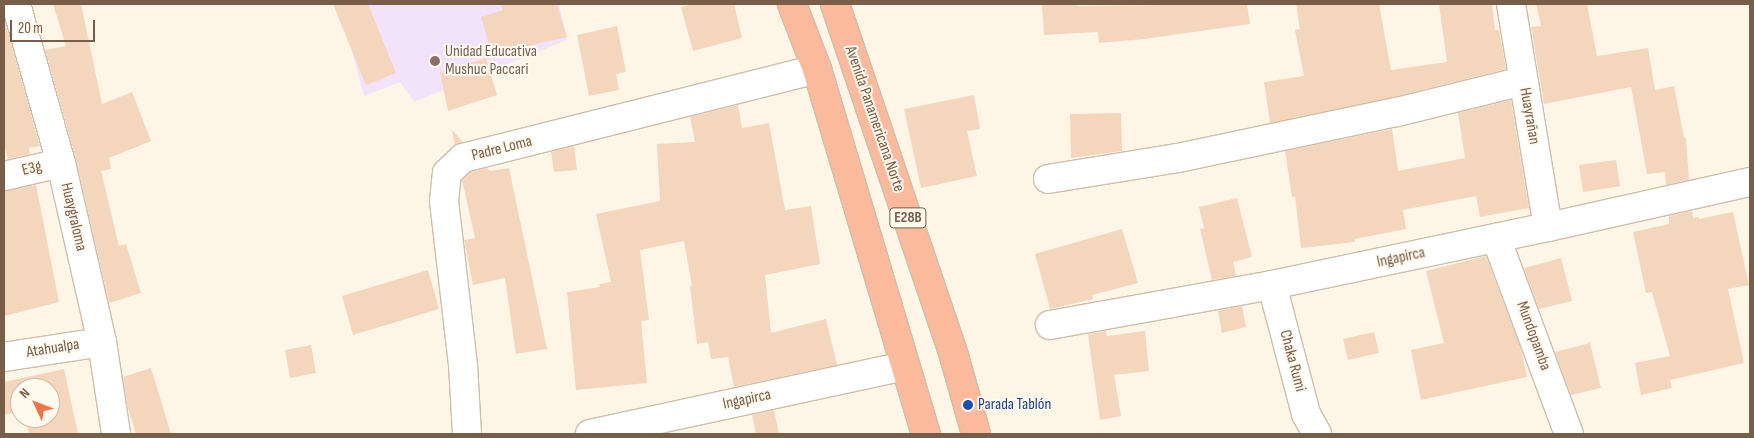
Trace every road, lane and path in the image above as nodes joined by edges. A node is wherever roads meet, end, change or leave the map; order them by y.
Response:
1 (16, 4) edge
2 (792, 4) edge
3 (835, 4) edge
4 (1511, 4) edge
5 (817, 70) junction
6 (1523, 81) junction
7 (61, 163) junction
8 (4, 176) edge
9 (1048, 179) dead end
10 (1750, 182) edge
11 (1548, 227) junction
12 (1496, 238) junction
13 (1272, 285) junction
14 (1050, 325) dead end
15 (102, 342) junction
16 (4, 357) edge
17 (904, 366) junction
18 (116, 434) edge
19 (467, 434) edge
20 (590, 434) edge
21 (926, 434) edge
22 (976, 434) edge
23 (1317, 434) edge
24 (1569, 434) edge

1 - 7 street, Huaygraloma
2 - 5 highway, E28B
3 - 22 highway, Avenida Panamericana Norte / E28B
4 - 6 street, Huayrañan
5 - 17 highway, E28B
5 - 19 street, Padre Loma
6 - 9 street
6 - 11 street, Huayrañan
7 - 8 street, E3g
7 - 15 street, Huaygraloma
10 - 11 street, Ingapirca
11 - 12 street, Ingapirca
12 - 13 street, Ingapirca
12 - 24 street, Mundopamba
13 - 14 street, Ingapirca
13 - 23 street, Chaka Rumi
15 - 16 street, Atahualpa
15 - 18 street, Huaygraloma
17 - 20 street, Ingapirca
17 - 21 highway, E28B

